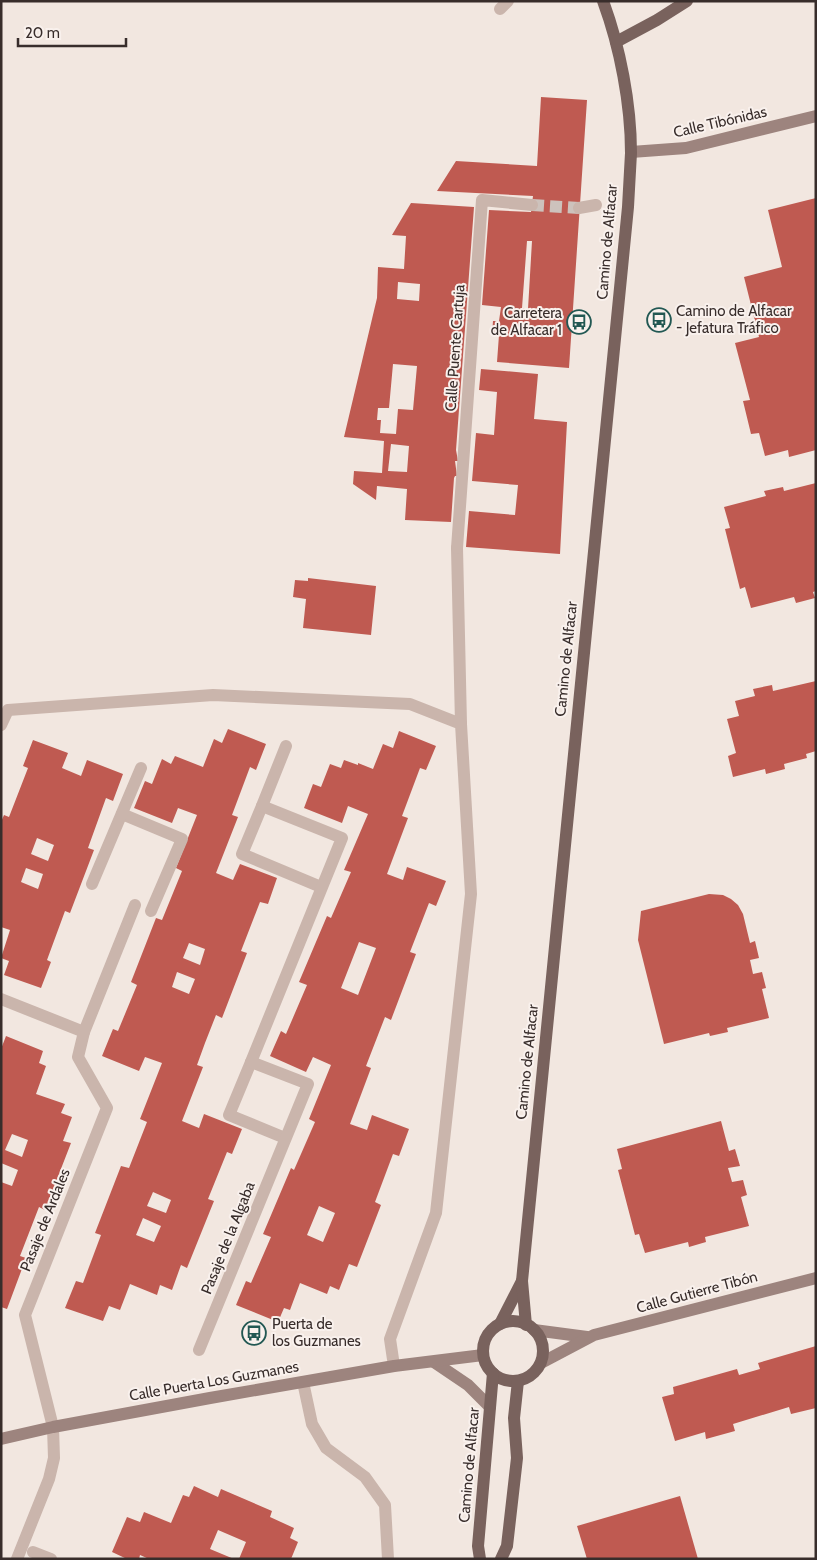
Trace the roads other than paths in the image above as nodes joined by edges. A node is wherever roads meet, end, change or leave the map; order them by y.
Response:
1 (603, 1) edge
2 (687, 1) edge
3 (616, 42) junction
4 (816, 116) edge
5 (631, 152) junction
6 (532, 205) tunnel mouth
7 (596, 205) dead end
8 (580, 208) tunnel mouth
9 (4, 708) edge
10 (462, 724) junction
11 (1, 725) edge
12 (286, 746) dead end
13 (141, 768) dead end
14 (262, 806) junction
15 (122, 814) junction
16 (92, 884) dead end
17 (321, 887) junction
18 (135, 905) dead end
19 (151, 911) dead end
20 (1, 1000) edge
21 (84, 1032) junction
22 (251, 1062) junction
23 (285, 1138) junction
24 (816, 1278) edge
25 (522, 1281) junction
26 (500, 1324) junction
27 (530, 1327) junction
28 (587, 1337) junction
29 (199, 1350) dead end
30 (483, 1355) junction
31 (434, 1362) junction
32 (540, 1363) junction
33 (394, 1366) junction
34 (493, 1373) junction
35 (518, 1381) junction
36 (303, 1382) junction
37 (490, 1407) junction
38 (53, 1427) junction
39 (1, 1439) edge
40 (33, 1552) dead end
41 (18, 1559) edge
42 (51, 1559) edge
43 (388, 1559) edge
44 (480, 1559) edge
45 (501, 1559) edge

1 - 3 main road, Camino de Alfacar
2 - 3 main road
3 - 5 main road, Camino de Alfacar
4 - 5 street, Calle Tibónidas
5 - 25 main road, Camino de Alfacar
6 - 10 street, Calle Puente Cartuja
7 - 8 street
9 - 10 street
9 - 11 street
10 - 33 street
12 - 14 street
13 - 15 street
14 - 17 street
14 - 17 street
15 - 16 street
15 - 19 street
17 - 22 street
18 - 21 street, Pasaje de Ardales
20 - 21 street
21 - 38 street, Pasaje de Ardales
22 - 23 street
22 - 23 street, Pasaje de la Algaba
23 - 29 street, Pasaje de la Algaba
24 - 28 street, Calle Gutierre Tibón
25 - 26 main road, Camino de Alfacar
25 - 27 main road, Camino de Alfacar
26 - 27 main road
26 - 30 main road
27 - 28 street, Calle Gutierre Tibón
27 - 32 main road
28 - 32 street, Calle Gutierre Tibón
30 - 31 street, Calle Puerta Los Guzmanes
30 - 34 main road
31 - 33 street, Calle Puerta Los Guzmanes
31 - 37 street
32 - 35 main road
33 - 36 street, Calle Puerta Los Guzmanes
34 - 35 main road
34 - 37 main road, Camino de Alfacar
35 - 45 main road
36 - 38 street, Calle Puerta Los Guzmanes
36 - 43 street
37 - 44 main road, Camino de Alfacar
38 - 39 street, Calle Puerta Los Guzmanes
38 - 41 street
40 - 42 street

